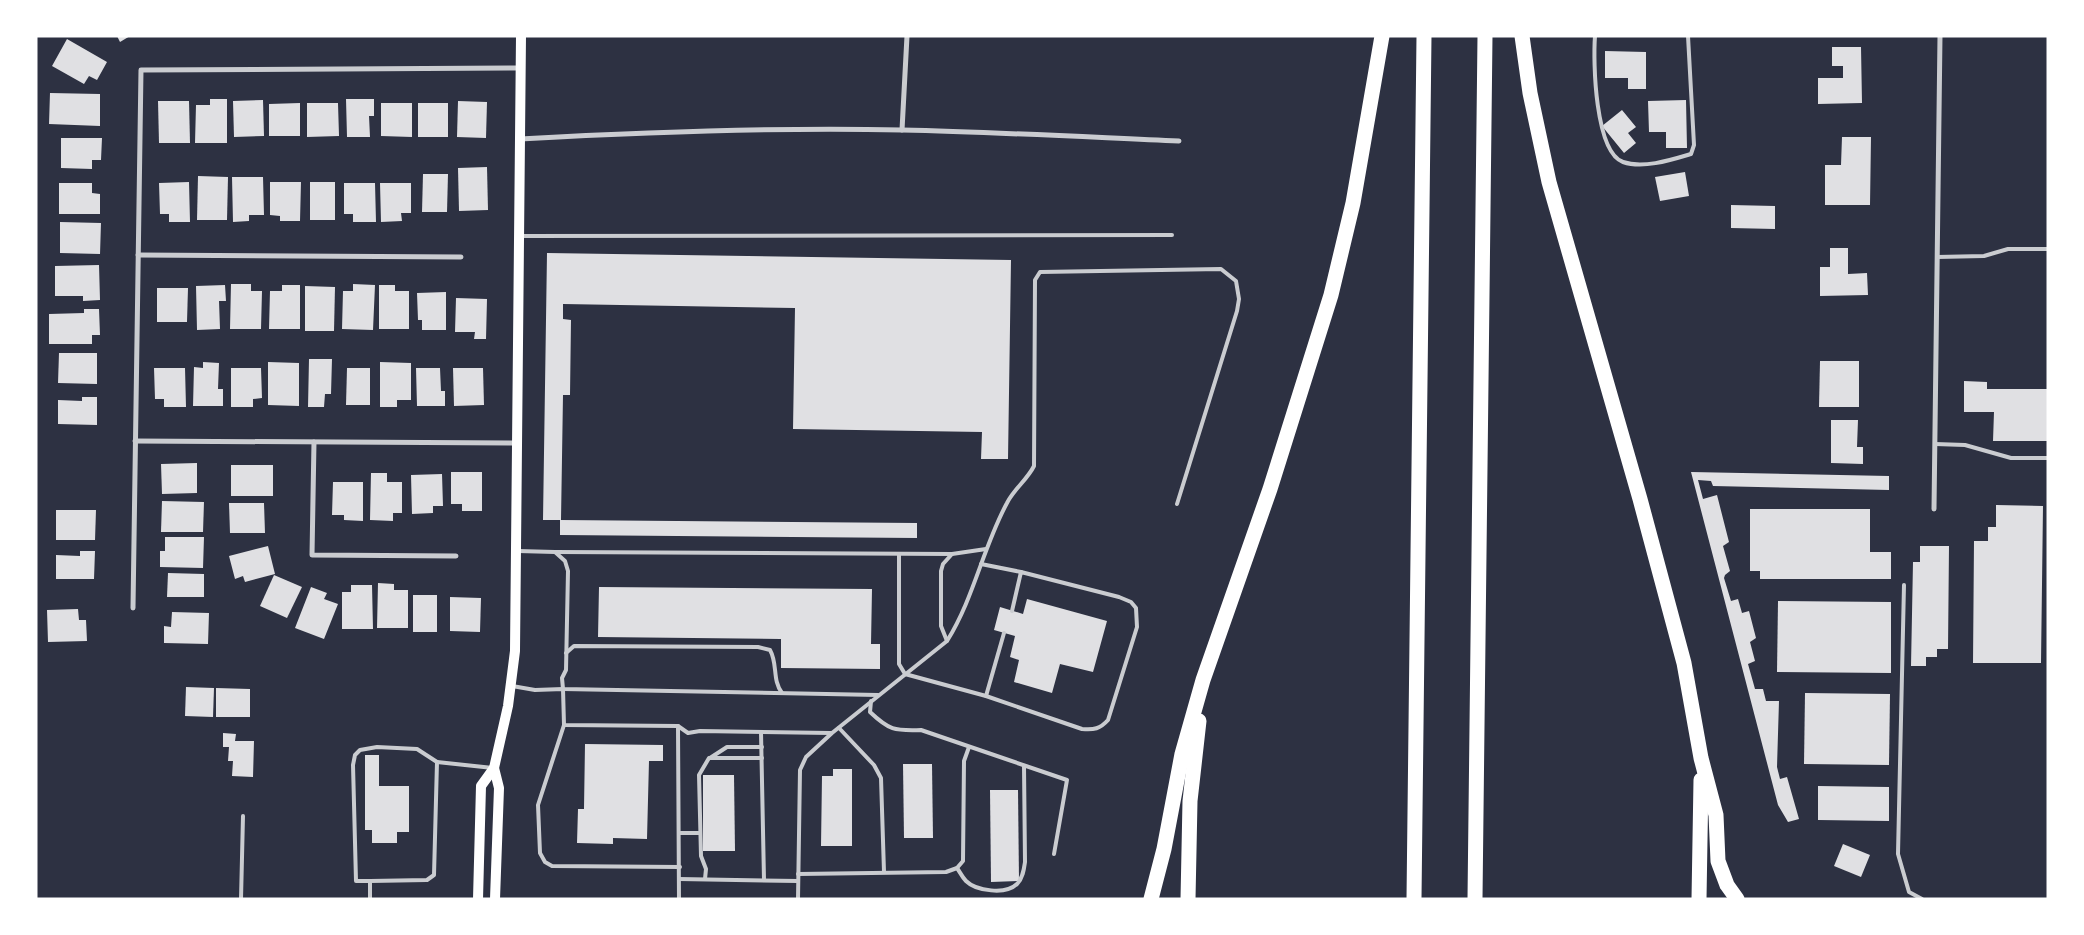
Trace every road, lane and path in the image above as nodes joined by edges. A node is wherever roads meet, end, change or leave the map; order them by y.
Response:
1 (521, 36) edge
2 (907, 36) edge
3 (1382, 36) edge
4 (1424, 36) edge
5 (1485, 36) edge
6 (1522, 36) edge
7 (1595, 36) edge
8 (1688, 36) edge
9 (1940, 36) edge
10 (520, 68) junction
11 (902, 130) junction
12 (520, 139) junction
13 (1178, 140) dead end
14 (1172, 235) dead end
15 (518, 236) junction
16 (2048, 249) edge
17 (138, 255) junction
18 (461, 257) dead end
19 (1937, 258) junction
20 (135, 441) junction
21 (314, 442) junction
22 (517, 443) junction
23 (1935, 444) junction
24 (2048, 458) edge
25 (1177, 504) dead end
26 (1934, 509) dead end
27 (986, 549) junction
28 (516, 551) junction
29 (555, 552) junction
30 (899, 554) junction
31 (952, 554) junction
32 (456, 556) dead end
33 (980, 564) junction
34 (1021, 572) junction
35 (1904, 585) dead end
36 (132, 608) dead end
37 (1012, 610) dead end
38 (1004, 633) dead end
39 (947, 641) junction
40 (566, 654) junction
41 (905, 674) junction
42 (1204, 680) junction
43 (512, 686) junction
44 (563, 689) junction
45 (782, 692) junction
46 (879, 695) junction
47 (986, 696) junction
48 (871, 701) junction
49 (564, 725) junction
50 (678, 726) junction
51 (839, 728) junction
52 (761, 732) junction
53 (832, 733) junction
54 (762, 747) junction
55 (969, 747) junction
56 (709, 758) junction
57 (762, 758) junction
58 (1701, 758) junction
59 (437, 762) junction
60 (1024, 766) junction
61 (494, 768) junction
62 (242, 816) dead end
63 (679, 833) junction
64 (700, 833) junction
65 (1054, 854) dead end
66 (680, 867) junction
67 (957, 868) junction
68 (884, 872) junction
69 (798, 874) junction
70 (679, 879) junction
71 (705, 879) junction
72 (764, 880) junction
73 (370, 881) junction
74 (798, 881) junction
75 (242, 899) edge
76 (370, 899) edge
77 (478, 899) edge
78 (495, 899) edge
79 (679, 899) edge
80 (798, 899) edge
81 (1151, 899) edge
82 (1188, 899) edge
83 (1414, 899) edge
84 (1474, 899) edge
85 (1699, 899) edge
86 (1737, 899) edge
87 (1922, 899) edge

1 - 10 main road
2 - 11 street
3 - 42 highway
4 - 83 highway
5 - 84 highway
6 - 58 highway
7 - 8 lane
9 - 19 street
10 - 12 main road
10 - 17 street
11 - 12 street
11 - 13 street
12 - 15 main road
14 - 15 lane
15 - 22 main road
16 - 19 lane
17 - 18 street
17 - 20 street
19 - 23 street
20 - 21 street
20 - 36 street
21 - 22 street
21 - 32 street
22 - 28 main road
23 - 24 lane
23 - 26 street
25 - 27 lane
27 - 31 lane
27 - 33 lane
28 - 29 lane
28 - 43 main road
29 - 30 lane
29 - 40 lane
30 - 31 lane
30 - 41 lane
31 - 39 lane
33 - 34 lane
33 - 39 lane
34 - 37 lane
34 - 47 lane
35 - 87 lane
38 - 47 lane
39 - 41 lane
40 - 44 lane
40 - 45 lane
41 - 46 lane
41 - 47 lane
42 - 81 highway
42 - 82 highway
43 - 44 lane
43 - 61 main road
44 - 45 lane
44 - 49 lane
45 - 46 lane
46 - 48 lane
48 - 51 lane
48 - 55 lane
49 - 50 lane
49 - 66 lane
50 - 52 lane
50 - 63 lane
51 - 53 lane
51 - 68 lane
52 - 53 lane
52 - 54 lane
53 - 69 lane
54 - 56 lane
54 - 57 lane
55 - 60 lane
55 - 67 lane
56 - 57 lane
56 - 64 lane
57 - 72 lane
58 - 85 highway
58 - 86 highway
59 - 61 lane
59 - 73 lane
59 - 73 lane
60 - 65 lane
60 - 67 lane
61 - 77 main road
61 - 78 main road
62 - 75 lane
63 - 64 lane
63 - 66 lane
64 - 71 lane
66 - 70 lane
67 - 68 lane
68 - 69 lane
69 - 74 lane
70 - 71 lane
70 - 79 lane
71 - 72 lane
72 - 74 lane
73 - 76 lane
74 - 80 lane

